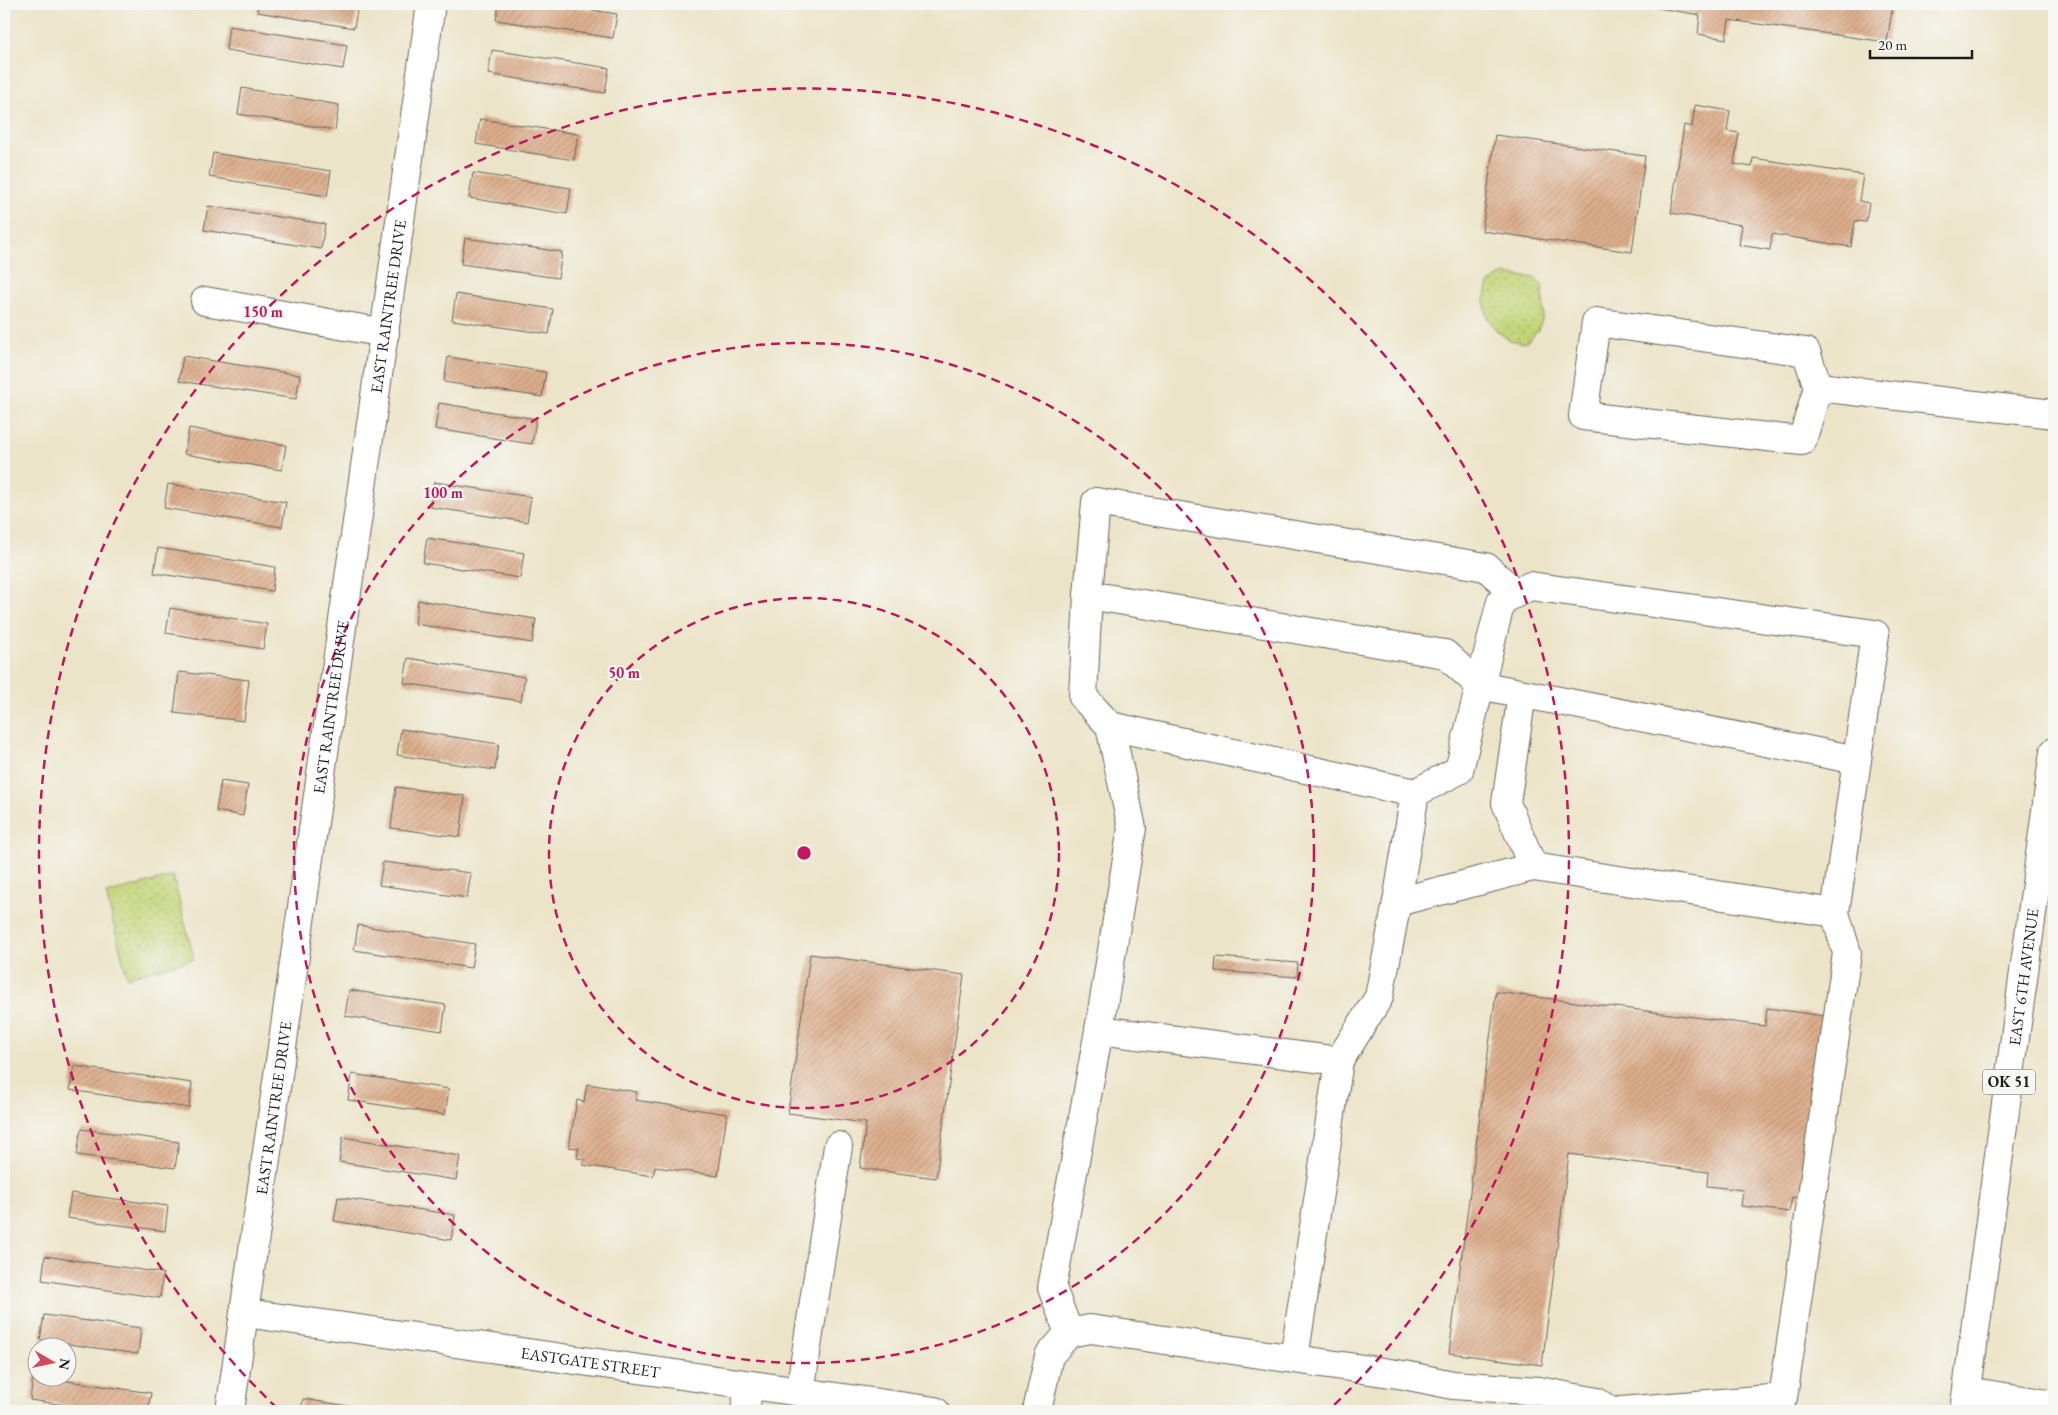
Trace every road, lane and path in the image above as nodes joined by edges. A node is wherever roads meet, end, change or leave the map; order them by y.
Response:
1 (431, 4) edge
2 (205, 301) dead end
3 (385, 333) junction
4 (1818, 387) junction
5 (2054, 414) edge
6 (1516, 594) junction
7 (1088, 595) junction
8 (1479, 685) junction
9 (1522, 694) junction
10 (1110, 726) junction
11 (1857, 760) junction
12 (2053, 768) edge
13 (1415, 793) junction
14 (1534, 867) junction
15 (1397, 902) junction
16 (1835, 913) junction
17 (1099, 1030) junction
18 (1339, 1061) junction
19 (838, 1146) dead end
20 (245, 1313) junction
21 (1069, 1334) junction
22 (1294, 1360) junction
23 (749, 1385) junction
24 (800, 1392) junction
25 (1966, 1401) edge
26 (2054, 1406) edge
27 (230, 1411) edge
28 (745, 1411) edge
29 (935, 1411) edge
30 (1037, 1411) edge
31 (1610, 1411) edge
32 (1620, 1411) edge

1 - 3 street, EAST RAINTREE DRIVE
2 - 3 street
3 - 20 street, EAST RAINTREE DRIVE
4 - 4 street
4 - 5 street
6 - 7 street
6 - 8 street
6 - 11 street
7 - 8 street
7 - 10 street
8 - 9 street
8 - 13 street
9 - 11 street
9 - 14 street
10 - 13 street
10 - 17 street
11 - 16 street
12 - 25 street, EAST 6TH AVENUE / OK 51
13 - 15 street
14 - 15 street
14 - 16 street
15 - 18 street
16 - 32 street
17 - 18 street
17 - 21 street
18 - 22 street
19 - 24 street
20 - 23 street, EASTGATE STREET
20 - 27 street, EAST RAINTREE DRIVE
21 - 22 street
21 - 30 street
22 - 31 street
23 - 24 street, EASTGATE STREET
23 - 28 street
24 - 29 street, EASTGATE STREET
25 - 26 street

